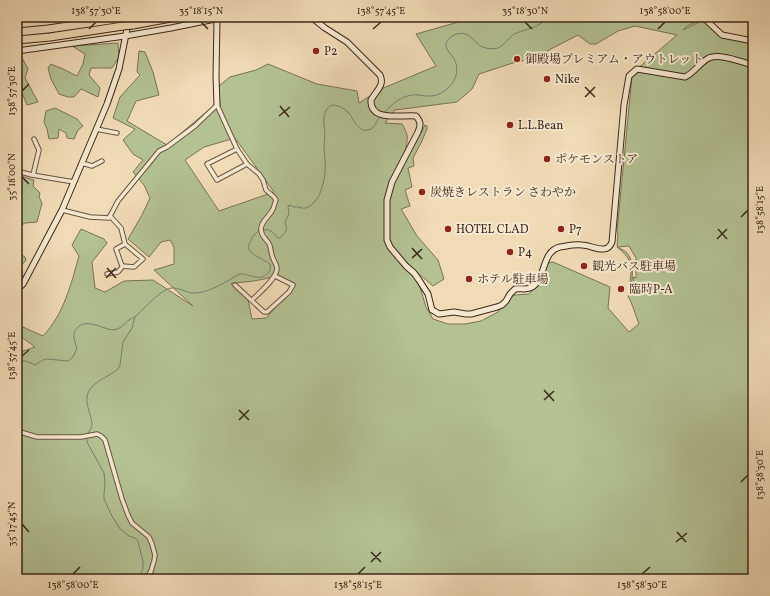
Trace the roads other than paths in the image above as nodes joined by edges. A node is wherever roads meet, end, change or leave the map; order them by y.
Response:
1 (47, 17) edge
2 (128, 17) edge
3 (176, 17) edge
4 (225, 17) edge
5 (311, 17) edge
6 (703, 17) edge
7 (217, 18) edge
8 (17, 20) edge
9 (17, 32) edge
10 (125, 36) junction
11 (17, 40) edge
12 (753, 41) edge
13 (17, 51) edge
14 (753, 65) edge
15 (217, 105) junction
16 (96, 129) junction
17 (117, 133) dead end
18 (34, 139) dead end
19 (237, 149) junction
20 (102, 161) dead end
21 (82, 163) junction
22 (247, 164) junction
23 (17, 171) edge
24 (33, 175) junction
25 (74, 182) junction
26 (62, 210) junction
27 (110, 216) junction
28 (125, 244) junction
29 (123, 266) junction
30 (107, 274) dead end
31 (275, 276) junction
32 (235, 285) dead end
33 (17, 290) edge
34 (252, 300) junction
35 (17, 431) edge
36 (146, 579) edge

1 - 8 street
2 - 9 highway
2 - 10 street
3 - 11 highway, bridge
4 - 7 street
5 - 14 street
6 - 12 street
7 - 10 street
7 - 15 street
10 - 13 street
10 - 16 street
15 - 19 street
15 - 27 street
16 - 17 street
16 - 21 street
18 - 24 street
19 - 22 street
19 - 22 street
20 - 21 street
21 - 25 street
22 - 31 street
23 - 24 street
24 - 25 street
25 - 26 street
26 - 27 street
26 - 33 street
27 - 28 street
28 - 29 street
28 - 29 street
29 - 30 street
31 - 34 street
31 - 34 street
32 - 34 street
35 - 36 street

